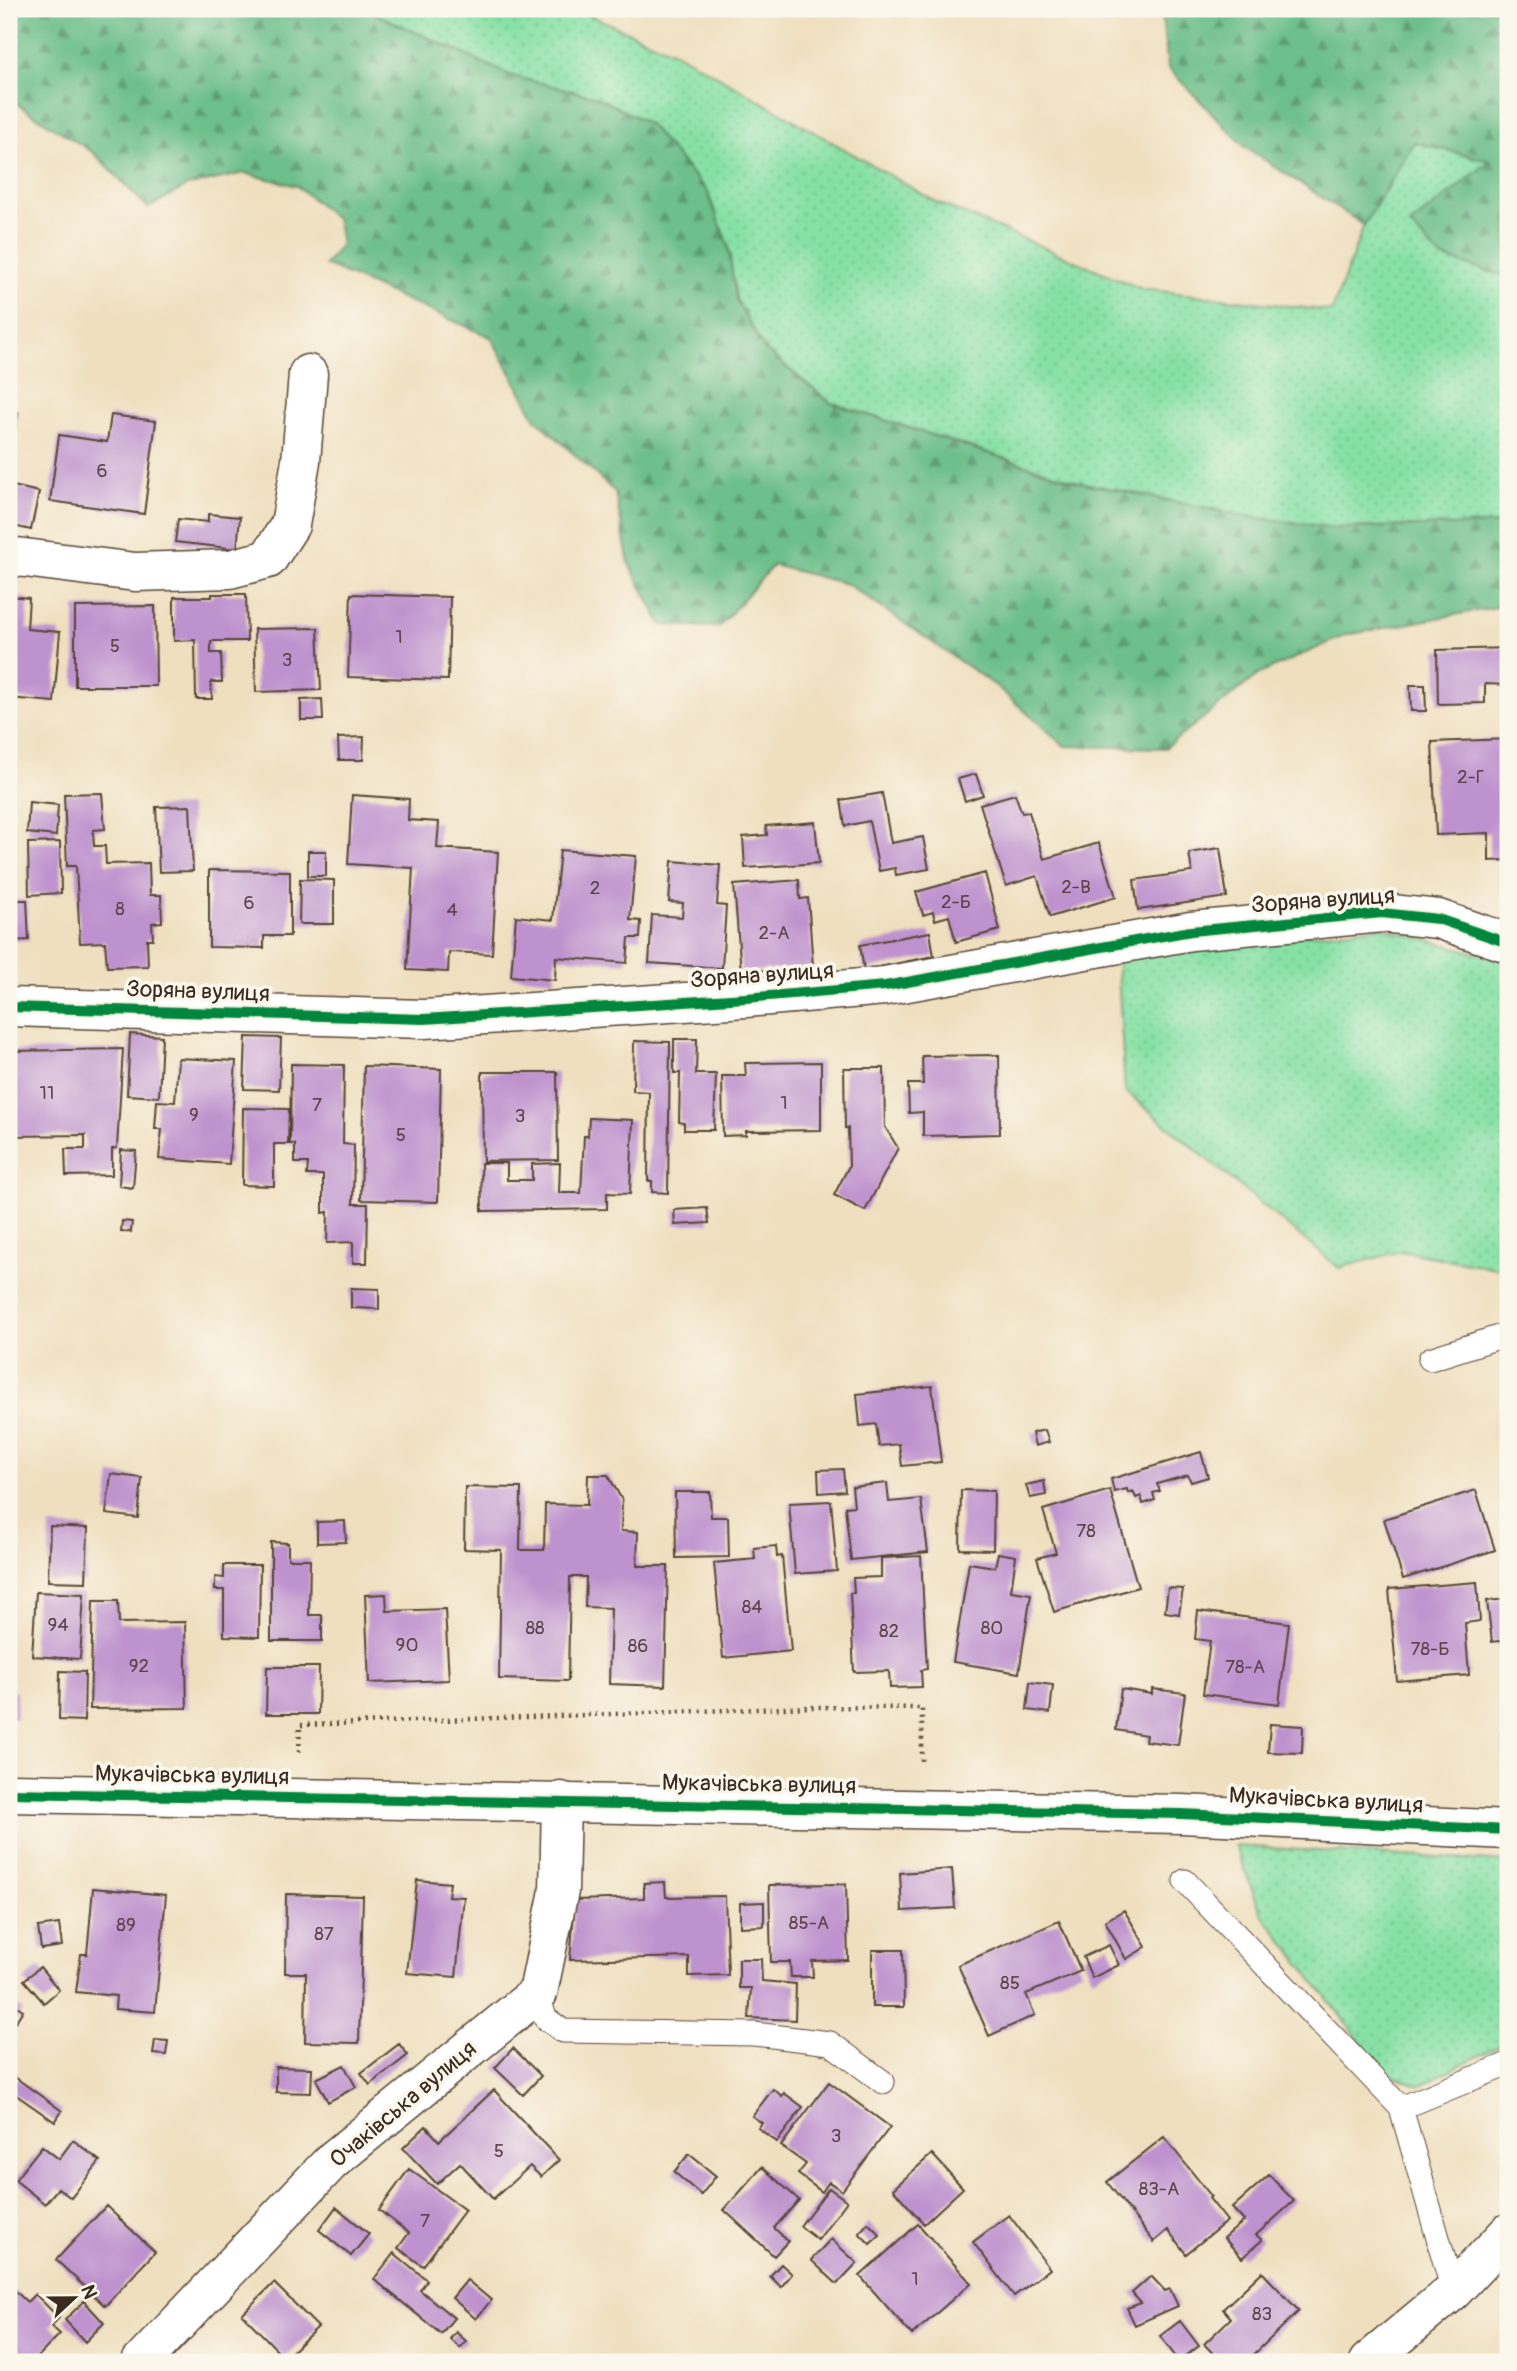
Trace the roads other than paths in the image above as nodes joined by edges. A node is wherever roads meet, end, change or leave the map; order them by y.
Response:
1 (308, 374) dead end
2 (9, 556) edge
3 (1508, 943) edge
4 (9, 1007) edge
5 (1508, 1334) edge
6 (1430, 1359) dead end
7 (9, 1793) edge
8 (561, 1801) junction
9 (1508, 1830) edge
10 (1185, 1881) dead end
11 (538, 1993) junction
12 (1508, 2064) edge
13 (883, 2082) dead end
14 (1401, 2108) junction
15 (1508, 2233) edge
16 (1453, 2291) junction
17 (141, 2362) edge
18 (1368, 2362) edge

1 - 2 street
3 - 4 street, Зоряна вулиця
5 - 6 lane
7 - 8 street, Мукачівська вулиця
8 - 9 street, Мукачівська вулиця
8 - 11 street
10 - 14 lane
11 - 13 lane
11 - 17 street, Очаківська вулиця
12 - 14 lane
14 - 16 lane
15 - 16 street
16 - 18 street

